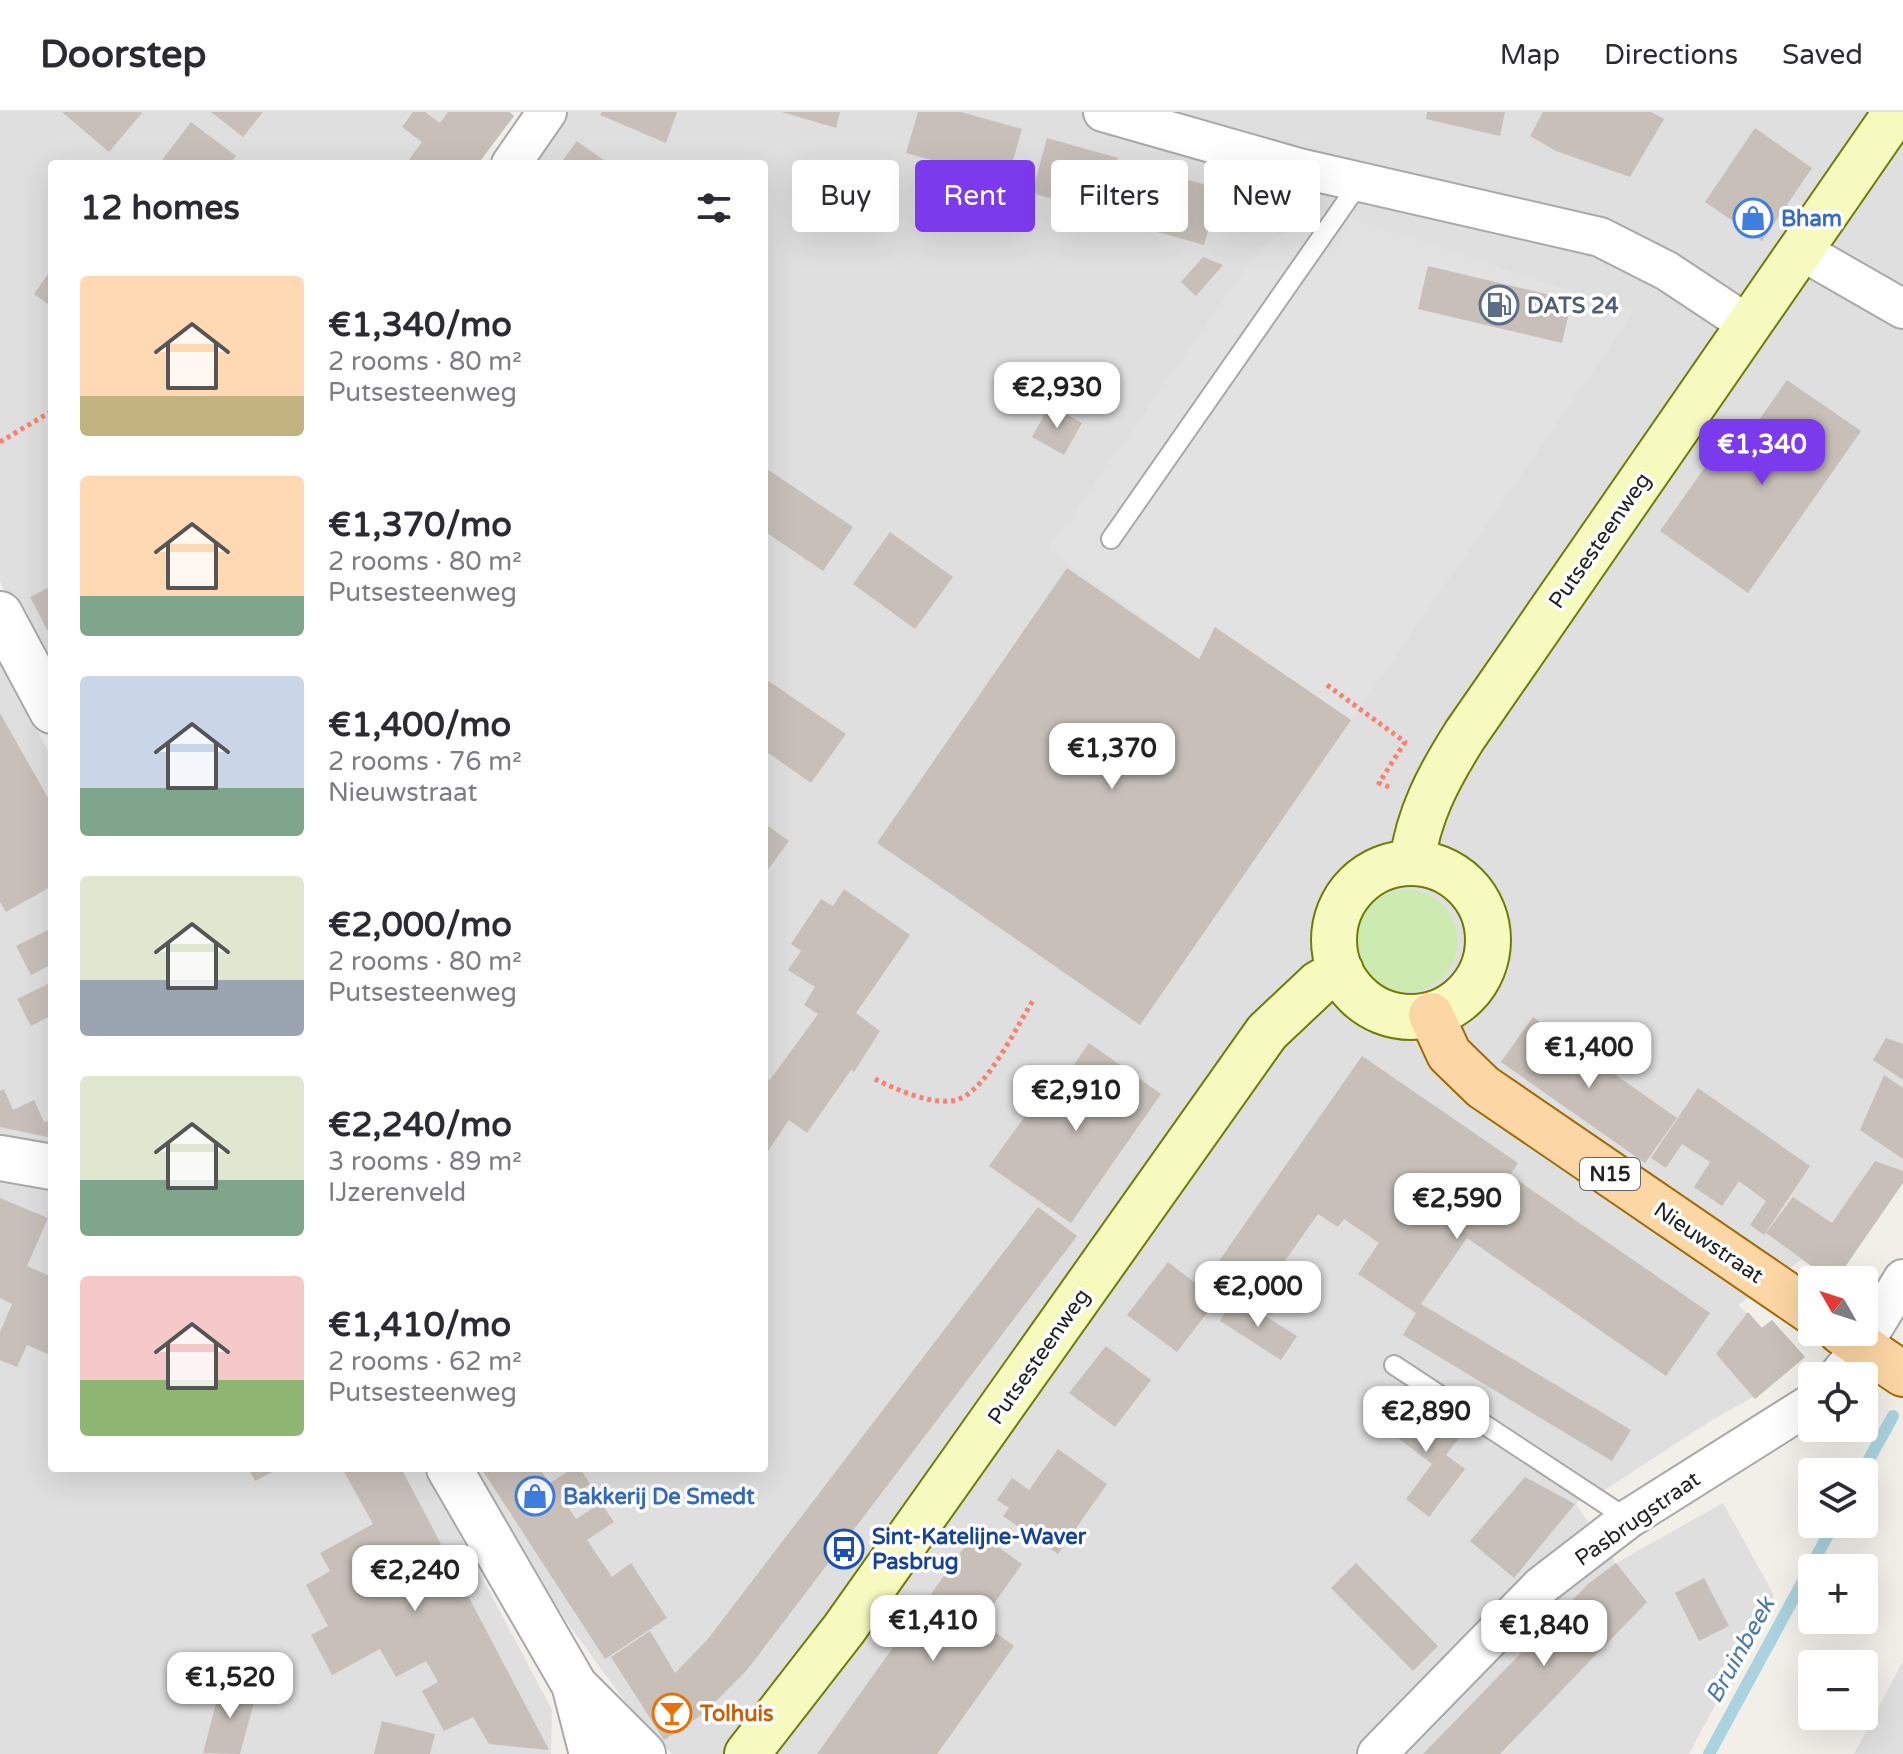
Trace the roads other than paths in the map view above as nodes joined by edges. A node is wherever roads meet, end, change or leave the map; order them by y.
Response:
1 (547, 112) edge
2 (1103, 112) edge
3 (1896, 112) edge
4 (514, 160) edge
5 (1360, 182) junction
6 (1802, 251) junction
7 (1903, 309) edge
8 (1747, 324) junction
9 (1111, 539) dead end
10 (0, 614) edge
11 (48, 700) edge
12 (1412, 863) junction
13 (1341, 971) junction
14 (1431, 1015) junction
15 (0, 1158) edge
16 (48, 1166) edge
17 (1903, 1279) edge
18 (1798, 1302) edge
19 (1847, 1351) edge
20 (1394, 1365) dead end
21 (1903, 1374) edge
22 (1798, 1412) edge
23 (451, 1472) edge
24 (1628, 1519) junction
25 (575, 1686) junction
26 (592, 1754) edge
27 (643, 1754) edge
28 (747, 1754) edge
29 (1377, 1754) edge

1 - 4 street
2 - 5 street
3 - 6 main road, Putsesteenweg
5 - 8 street
5 - 9 lane
6 - 7 street
6 - 8 main road, Putsesteenweg
8 - 12 main road, Putsesteenweg
10 - 11 street
12 - 13 main road
12 - 14 main road
13 - 14 main road
13 - 28 main road, Putsesteenweg
14 - 18 main road, Nieuwstraat / N15
15 - 16 street
17 - 19 street
19 - 21 main road
20 - 24 lane
22 - 24 street, Pasbrugstraat
23 - 25 street
24 - 29 street, Pasbrugstraat
25 - 26 street
25 - 27 street

